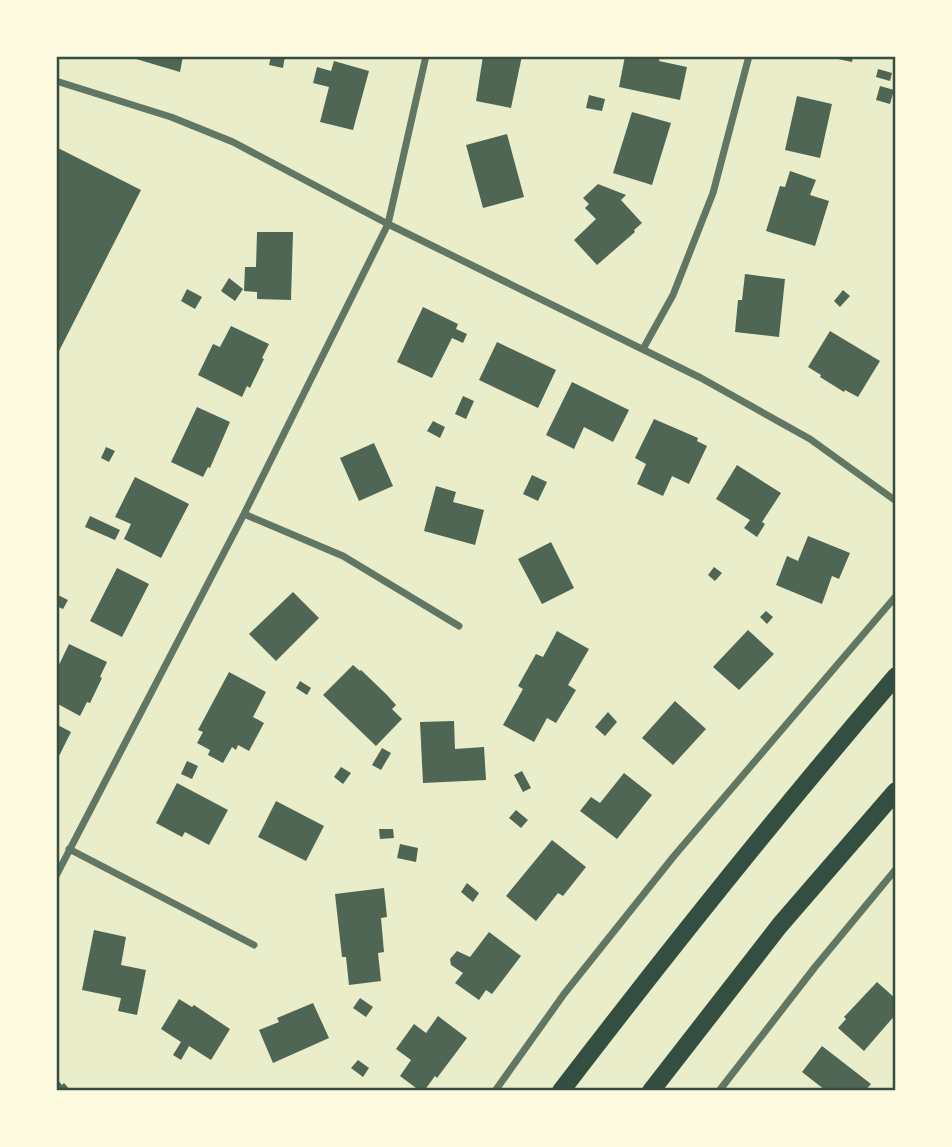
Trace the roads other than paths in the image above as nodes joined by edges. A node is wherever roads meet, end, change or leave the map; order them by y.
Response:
1 (426, 56) edge
2 (749, 56) edge
3 (56, 82) edge
4 (388, 224) junction
5 (643, 349) junction
6 (896, 501) edge
7 (244, 514) junction
8 (896, 596) edge
9 (459, 626) dead end
10 (896, 676) edge
11 (896, 791) edge
12 (69, 849) junction
13 (896, 869) edge
14 (56, 876) edge
15 (254, 945) dead end
16 (495, 1091) edge
17 (561, 1091) edge
18 (651, 1091) edge
19 (719, 1091) edge

1 - 4 street
2 - 5 street
3 - 4 street
4 - 5 street
4 - 7 street
5 - 6 street
7 - 9 street
7 - 12 street
8 - 16 street
10 - 17 main road
11 - 18 main road
12 - 14 street
12 - 15 street
13 - 19 street

